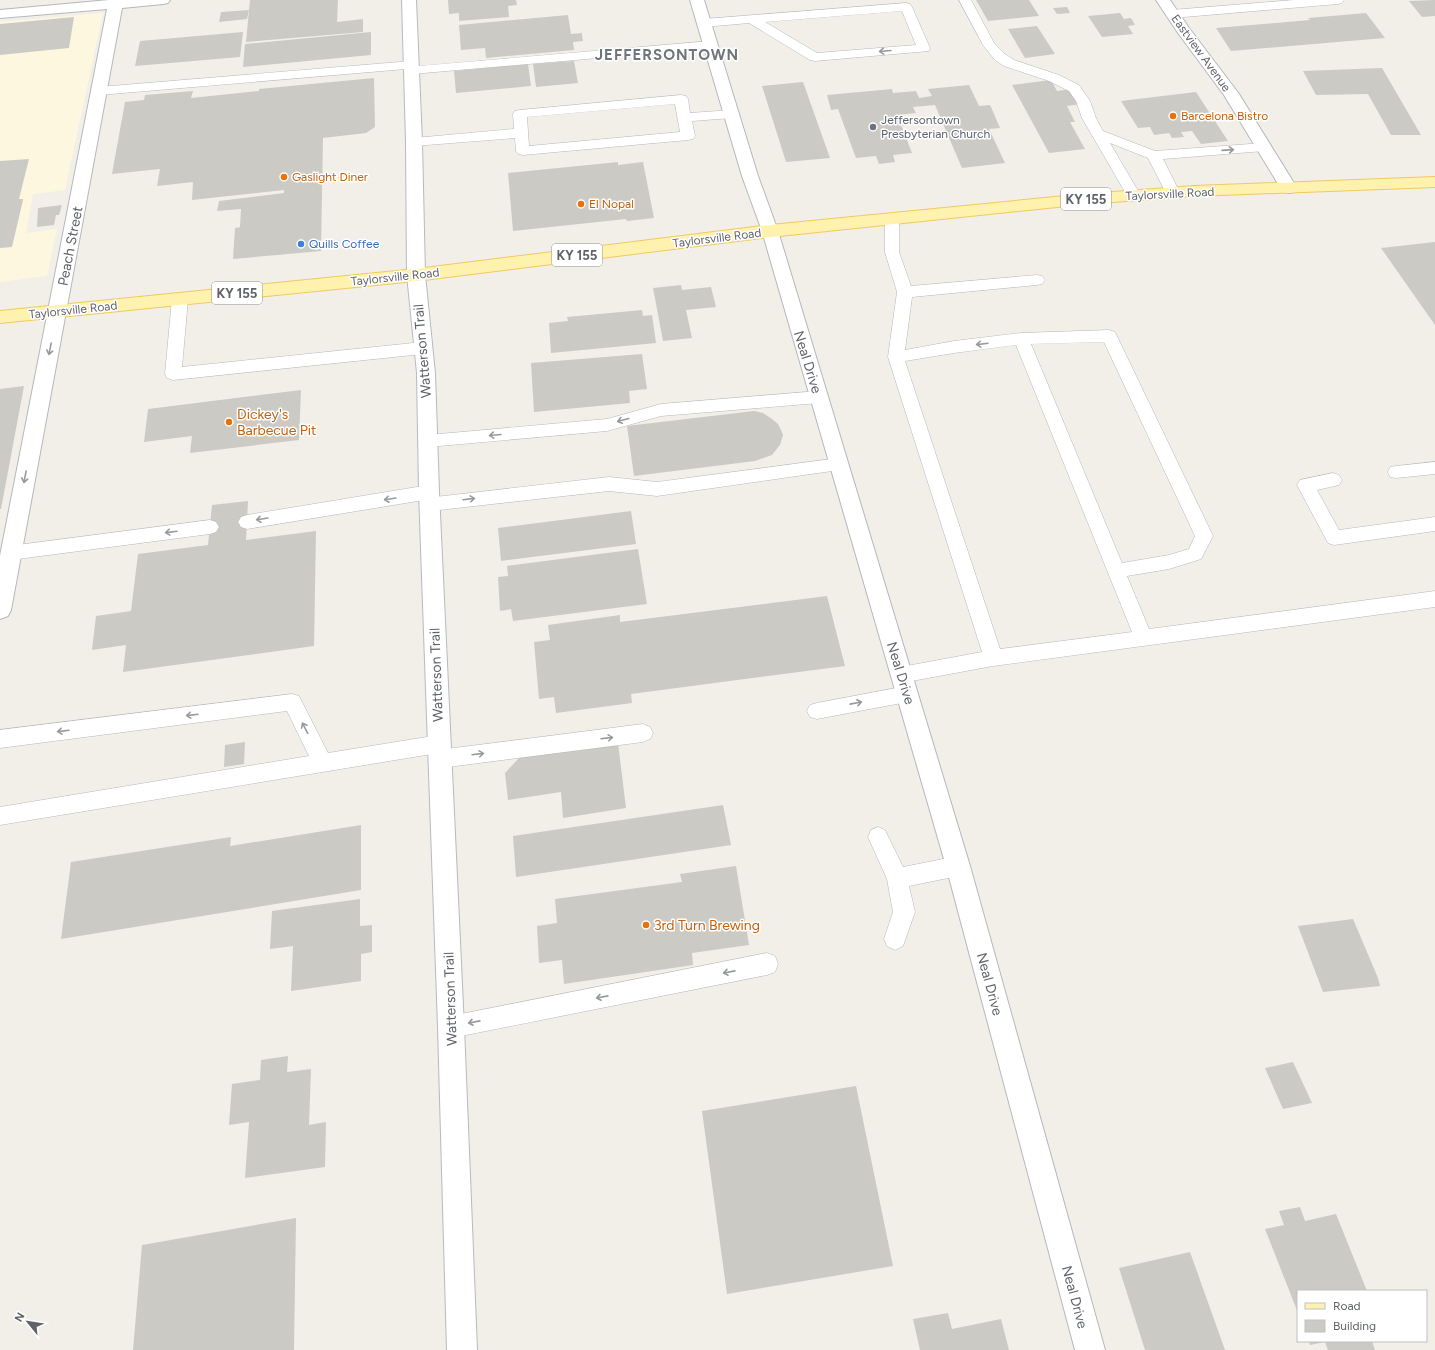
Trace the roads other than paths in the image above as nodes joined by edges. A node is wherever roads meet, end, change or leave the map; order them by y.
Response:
1 (163, 0) edge
2 (409, 0) edge
3 (696, 0) edge
4 (965, 0) edge
5 (1163, 0) edge
6 (1338, 0) edge
7 (116, 2) edge
8 (68, 4) edge
9 (0, 14) edge
10 (1172, 14) junction
11 (751, 19) junction
12 (704, 23) junction
13 (711, 45) junction
14 (412, 67) junction
15 (99, 91) junction
16 (732, 114) junction
17 (684, 118) junction
18 (521, 133) junction
19 (1100, 134) junction
20 (414, 142) junction
21 (1264, 147) junction
22 (1154, 155) junction
23 (1435, 182) edge
24 (1289, 188) junction
25 (1173, 193) junction
26 (1134, 196) junction
27 (892, 219) junction
28 (770, 232) junction
29 (416, 275) junction
30 (1036, 280) dead end
31 (905, 292) junction
32 (180, 299) junction
33 (58, 311) junction
34 (0, 317) edge
35 (1021, 339) junction
36 (423, 348) junction
37 (896, 357) junction
38 (819, 397) junction
39 (428, 441) junction
40 (839, 464) junction
41 (1435, 468) edge
42 (1396, 472) dead end
43 (1333, 480) dead end
44 (430, 498) junction
45 (247, 522) dead end
46 (1435, 524) edge
47 (210, 528) dead end
48 (10, 553) junction
49 (1116, 571) junction
50 (1435, 599) edge
51 (0, 610) edge
52 (1143, 637) junction
53 (993, 658) junction
54 (904, 684) junction
55 (817, 711) dead end
56 (643, 733) dead end
57 (0, 739) edge
58 (439, 752) junction
59 (323, 763) junction
60 (0, 816) edge
61 (878, 837) dead end
62 (958, 866) junction
63 (897, 878) junction
64 (895, 939) dead end
65 (768, 964) dead end
66 (451, 1027) junction
67 (462, 1350) edge
68 (1090, 1350) edge

1 - 7 street
2 - 14 street, Watterson Trail
3 - 12 street, Neal Drive
4 - 19 lane
5 - 10 street, Eastview Avenue
6 - 10 lane
7 - 8 street
7 - 15 street, Peach Street
8 - 9 street
10 - 21 street, Eastview Avenue
11 -> 11 lane
11 - 12 lane
12 - 13 street, Neal Drive
13 - 14 lane
13 - 16 street, Neal Drive
14 - 15 lane
14 - 20 street, Watterson Trail
15 - 33 street, Peach Street
16 - 17 lane
16 - 28 street, Neal Drive
17 - 18 lane
17 - 18 lane
18 - 20 lane
19 - 22 lane
19 - 26 lane
20 - 29 street, Watterson Trail
22 -> 21 lane
21 - 24 street, Eastview Avenue
22 - 25 lane
23 - 24 main road, Taylorsville Road / KY 155
24 - 25 main road, Taylorsville Road / KY 155
25 - 26 main road, Taylorsville Road / KY 155
26 - 27 main road, Taylorsville Road / KY 155
27 - 28 main road, Taylorsville Road / KY 155
27 - 31 lane
28 - 29 main road, Taylorsville Road / KY 155
28 - 38 street, Neal Drive
29 - 32 main road, Taylorsville Road / KY 155
29 - 36 street, Watterson Trail
30 - 31 lane
31 - 37 lane
32 - 33 main road, Taylorsville Road / KY 155
32 - 36 lane
33 - 34 main road, Taylorsville Road / KY 155
33 -> 48 street, Peach Street
35 -> 37 lane
35 - 49 lane
35 - 49 lane
36 - 39 street, Watterson Trail
37 - 53 lane
38 -> 39 lane
38 - 40 street, Neal Drive
39 - 44 street, Watterson Trail
44 -> 40 lane
40 - 54 street, Neal Drive
41 - 42 lane
43 - 46 lane
44 -> 45 lane
44 - 58 street, Watterson Trail
47 -> 48 lane
48 - 51 street, Peach Street
49 - 52 lane
50 - 52 lane
52 - 53 lane
53 - 54 lane
55 -> 54 lane
54 - 62 street, Neal Drive
58 -> 56 lane
59 -> 57 lane
58 - 59 lane
58 - 66 street, Watterson Trail
59 - 60 lane
61 - 63 lane
62 - 63 lane
62 - 68 street, Neal Drive
63 - 64 lane
65 -> 66 lane
66 - 67 street, Watterson Trail

